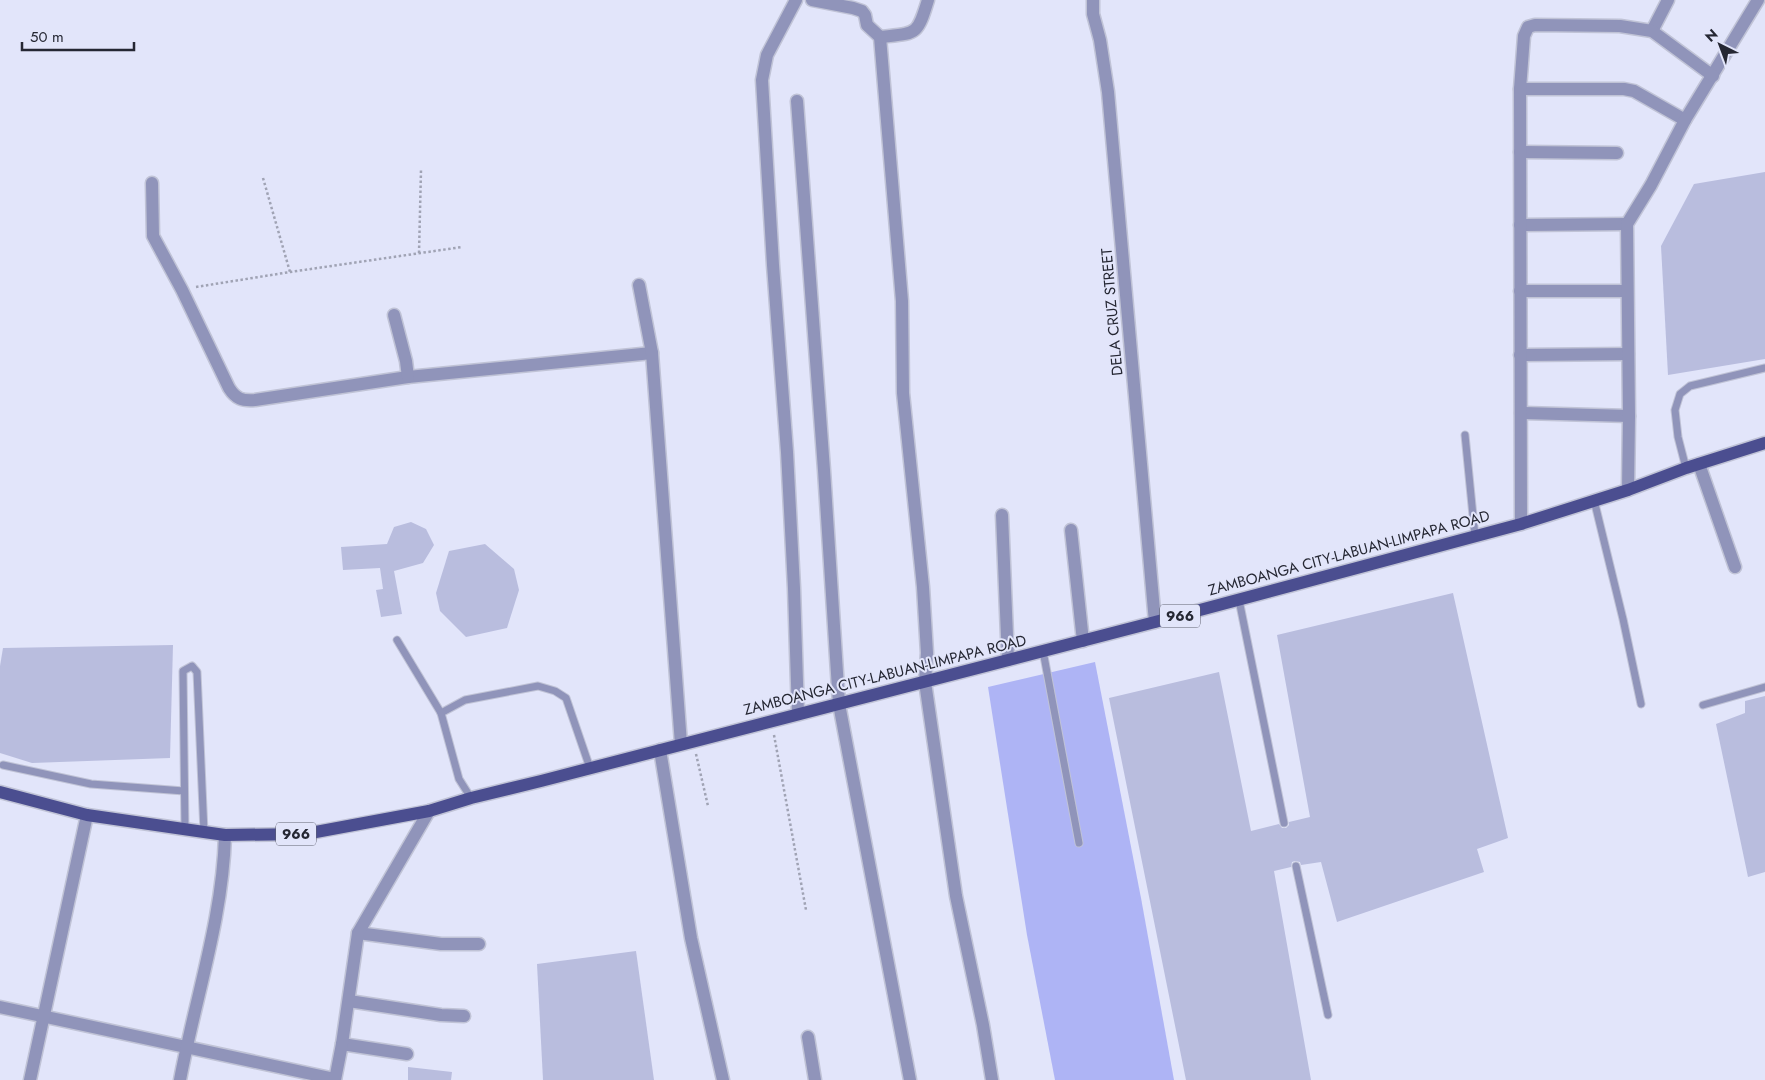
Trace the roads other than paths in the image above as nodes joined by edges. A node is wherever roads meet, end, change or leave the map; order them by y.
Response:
1 (796, 0) edge
2 (812, 0) edge
3 (928, 0) edge
4 (1093, 0) edge
5 (1668, 0) edge
6 (1758, 0) edge
7 (1652, 31) junction
8 (880, 37) junction
9 (1713, 76) junction
10 (1520, 89) junction
11 (796, 101) dead end
12 (1686, 120) junction
13 (1520, 152) junction
14 (1617, 153) dead end
15 (152, 184) dead end
16 (1627, 224) junction
17 (1520, 225) junction
18 (639, 285) dead end
19 (1520, 291) junction
20 (1627, 291) junction
21 (394, 315) dead end
22 (652, 353) junction
23 (1628, 354) junction
24 (1520, 355) junction
25 (1765, 368) edge
26 (408, 377) junction
27 (1521, 413) junction
28 (1630, 416) junction
29 (1465, 435) dead end
30 (1765, 443) edge
31 (1699, 464) junction
32 (1686, 468) junction
33 (1628, 490) junction
34 (1594, 500) junction
35 (1002, 515) dead end
36 (1521, 524) junction
37 (1071, 530) dead end
38 (1475, 536) junction
39 (1735, 568) dead end
40 (1239, 600) junction
41 (1155, 622) junction
42 (397, 640) dead end
43 (1083, 641) junction
44 (1042, 651) junction
45 (1008, 660) junction
46 (925, 682) junction
47 (1765, 687) edge
48 (839, 704) junction
49 (1641, 704) dead end
50 (1703, 705) dead end
51 (442, 713) junction
52 (798, 714) junction
53 (687, 743) junction
54 (660, 750) junction
55 (3, 765) dead end
56 (590, 768) junction
57 (184, 791) junction
58 (0, 792) edge
59 (471, 798) junction
60 (429, 811) junction
61 (87, 815) junction
62 (1284, 823) dead end
63 (185, 829) junction
64 (204, 832) junction
65 (225, 835) junction
66 (1079, 843) dead end
67 (1296, 866) dead end
68 (358, 933) junction
69 (480, 944) dead end
70 (349, 1002) junction
71 (0, 1007) edge
72 (1328, 1015) dead end
73 (44, 1016) junction
74 (464, 1016) dead end
75 (808, 1037) dead end
76 (342, 1044) junction
77 (186, 1047) junction
78 (407, 1054) dead end
79 (335, 1079) edge
80 (30, 1080) edge
81 (180, 1080) edge
82 (723, 1080) edge
83 (815, 1080) edge
84 (910, 1080) edge
85 (992, 1080) edge

1 - 52 street
2 - 8 street
3 - 8 street
4 - 41 street, DELA CRUZ STREET
5 - 7 street
6 - 9 street
7 - 9 street
7 - 10 street
8 - 46 street
9 - 12 street
10 - 12 street
10 - 13 street
11 - 48 street
12 - 16 street
13 - 14 street
13 - 17 street
15 - 26 street
16 - 17 street
16 - 20 street
17 - 19 street
18 - 22 street
19 - 20 street
19 - 24 street
20 - 23 street
21 - 26 street
22 - 26 street
22 - 53 street
23 - 24 street
23 - 28 street
24 - 27 street
25 - 32 lane
27 - 28 street
27 - 36 street
28 - 33 street
29 - 38 lane
30 - 31 main road, ZAMBOANGA CITY-LABUAN-LIMPAPA ROAD / 966
31 - 32 main road, ZAMBOANGA CITY-LABUAN-LIMPAPA ROAD / 966
31 - 39 street
32 - 33 main road, ZAMBOANGA CITY-LABUAN-LIMPAPA ROAD / 966
33 - 34 main road, ZAMBOANGA CITY-LABUAN-LIMPAPA ROAD / 966
34 - 36 main road, ZAMBOANGA CITY-LABUAN-LIMPAPA ROAD / 966
34 - 49 lane
35 - 45 street
36 - 38 main road, ZAMBOANGA CITY-LABUAN-LIMPAPA ROAD / 966
37 - 43 street
38 - 40 main road, ZAMBOANGA CITY-LABUAN-LIMPAPA ROAD / 966
40 - 41 main road, ZAMBOANGA CITY-LABUAN-LIMPAPA ROAD / 966
40 - 62 lane
41 - 43 main road, ZAMBOANGA CITY-LABUAN-LIMPAPA ROAD / 966
42 - 51 lane
43 - 44 main road, ZAMBOANGA CITY-LABUAN-LIMPAPA ROAD / 966
44 - 45 main road, ZAMBOANGA CITY-LABUAN-LIMPAPA ROAD / 966
44 - 66 lane
45 - 46 main road, ZAMBOANGA CITY-LABUAN-LIMPAPA ROAD / 966
46 - 48 main road, ZAMBOANGA CITY-LABUAN-LIMPAPA ROAD / 966
46 - 85 street
47 - 50 lane
48 - 52 main road, ZAMBOANGA CITY-LABUAN-LIMPAPA ROAD / 966
48 - 84 street
51 - 56 lane
51 - 59 lane
52 - 53 main road, ZAMBOANGA CITY-LABUAN-LIMPAPA ROAD / 966
53 - 54 main road, ZAMBOANGA CITY-LABUAN-LIMPAPA ROAD / 966
54 - 56 main road, ZAMBOANGA CITY-LABUAN-LIMPAPA ROAD / 966
54 - 82 street
55 - 57 lane
56 - 59 main road, ZAMBOANGA CITY-LABUAN-LIMPAPA ROAD / 966
57 - 63 lane
57 - 64 lane
58 - 61 main road, ZAMBOANGA CITY-LABUAN-LIMPAPA ROAD / 966
59 - 60 main road, ZAMBOANGA CITY-LABUAN-LIMPAPA ROAD / 966
60 - 65 main road, ZAMBOANGA CITY-LABUAN-LIMPAPA ROAD / 966
60 - 68 street
61 - 63 main road, ZAMBOANGA CITY-LABUAN-LIMPAPA ROAD / 966
61 - 73 street
63 - 64 main road, ZAMBOANGA CITY-LABUAN-LIMPAPA ROAD / 966
64 - 65 main road, ZAMBOANGA CITY-LABUAN-LIMPAPA ROAD / 966
65 - 77 street
67 - 72 lane
68 - 69 street
68 - 70 street
70 - 74 street
70 - 76 street
71 - 73 street
73 - 77 street
73 - 80 street
75 - 83 street
76 - 78 street
76 - 79 street
77 - 79 street
77 - 81 street

